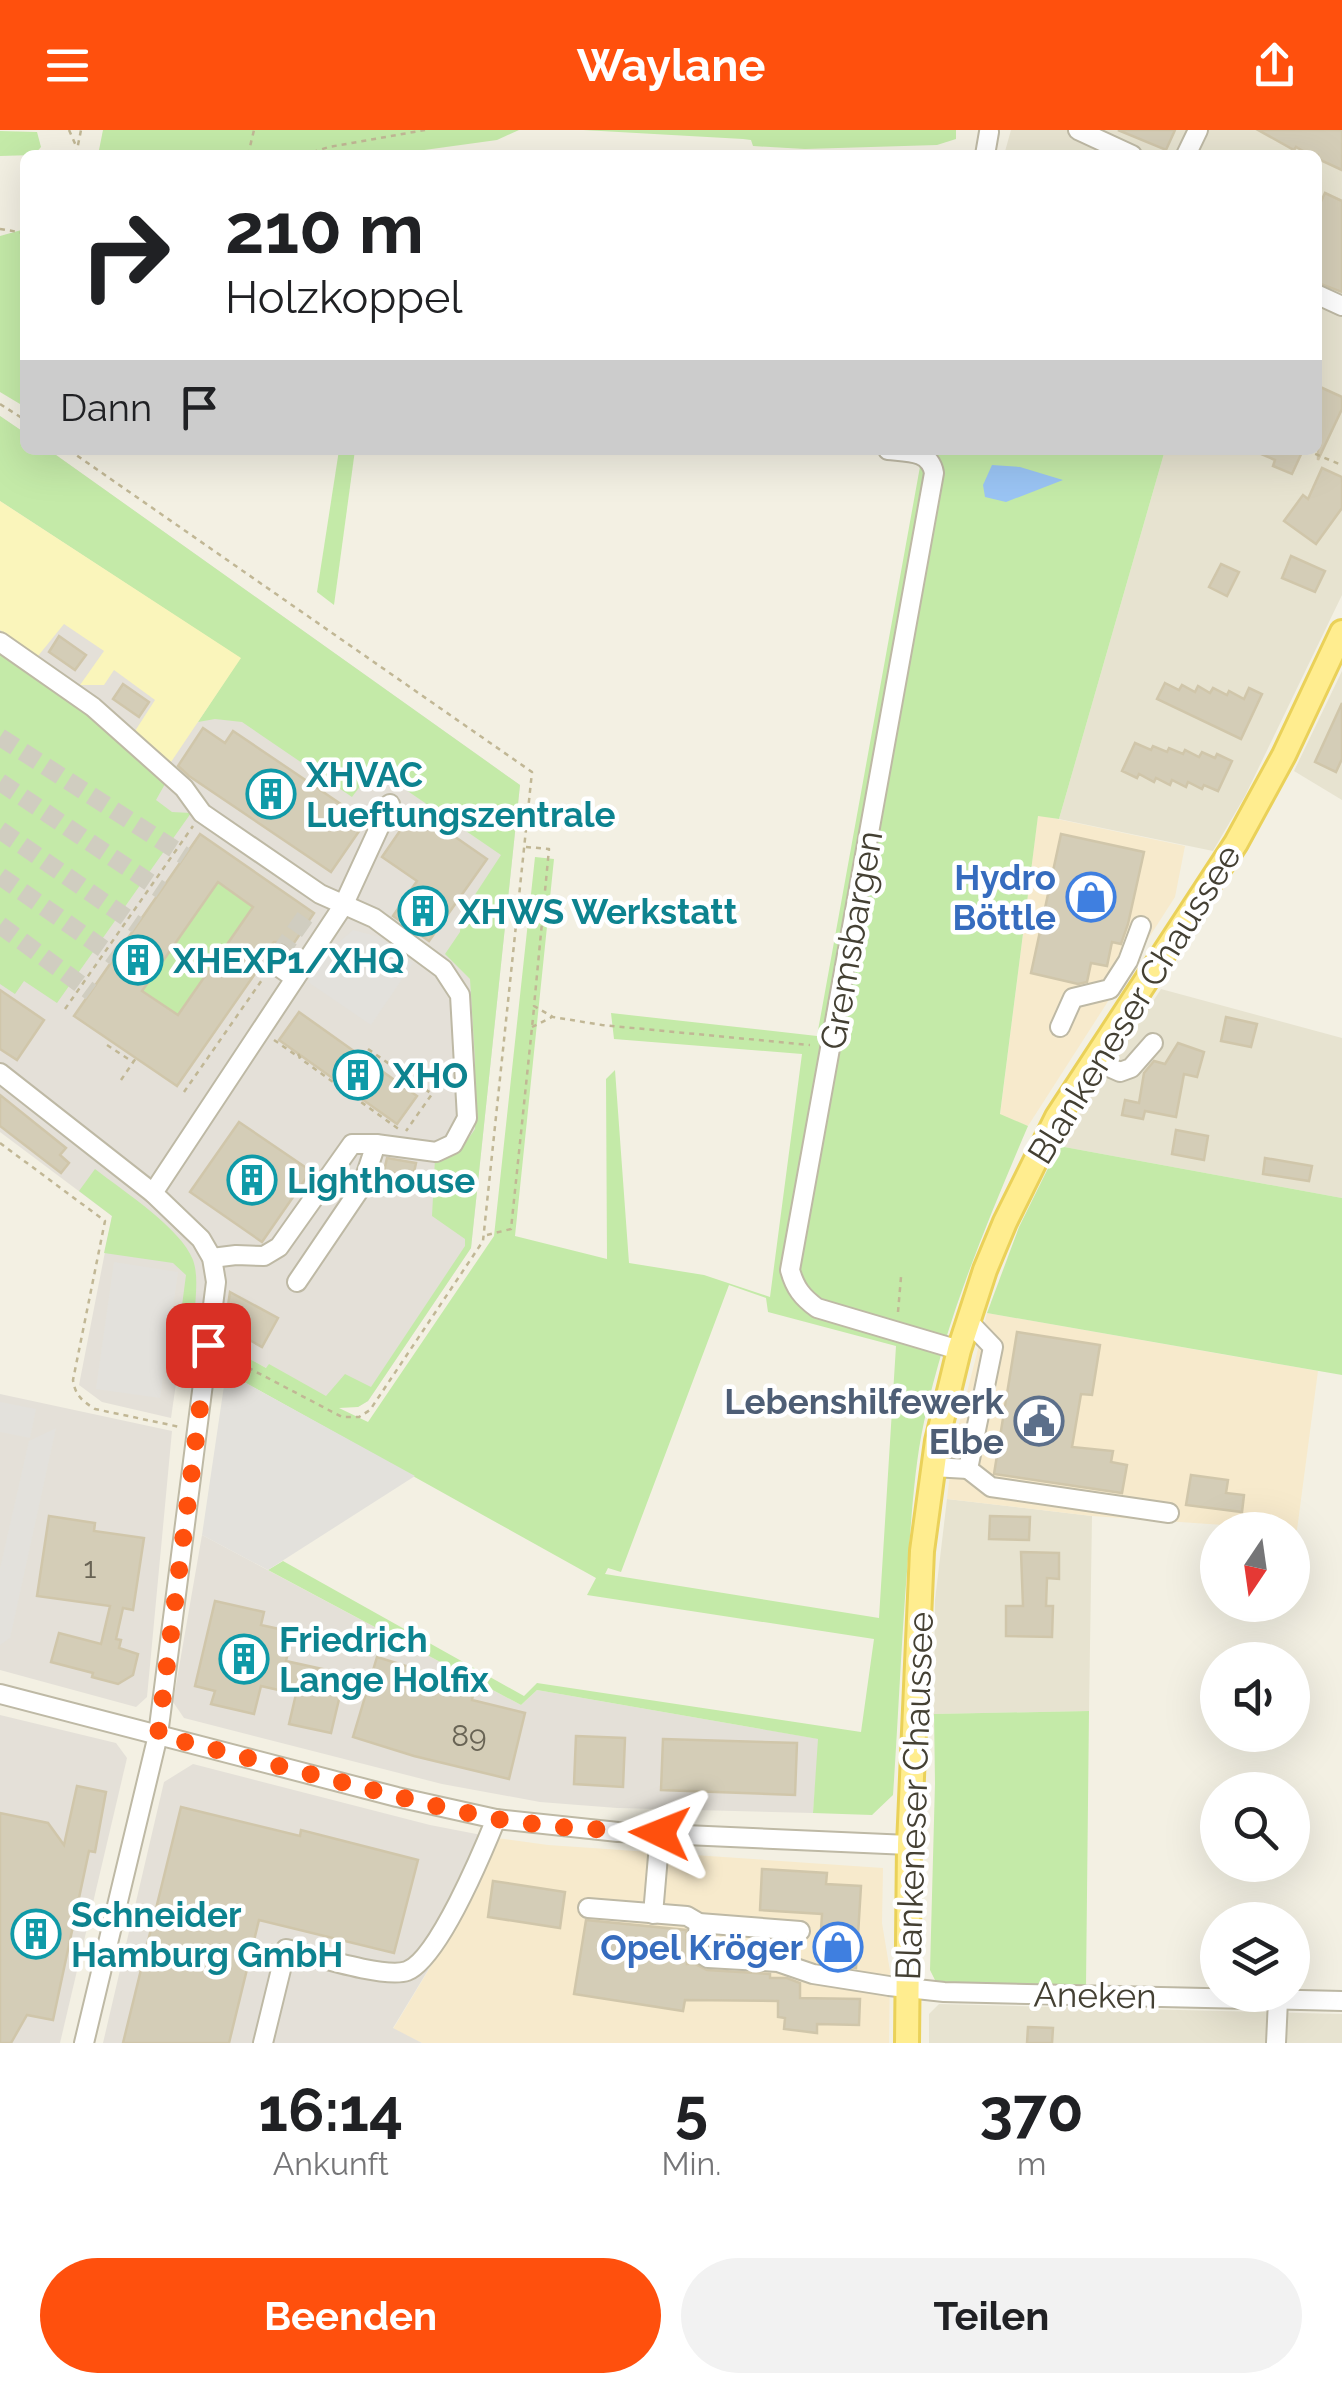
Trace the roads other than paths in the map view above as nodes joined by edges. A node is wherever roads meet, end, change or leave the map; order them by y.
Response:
1 (1078, 130) edge
2 (1121, 150) edge
3 (928, 455) edge
4 (1342, 632) edge
5 (0, 642) edge
6 (390, 804) dead end
7 (343, 906) junction
8 (1141, 926) dead end
9 (276, 959) road end
10 (295, 978) junction
11 (1110, 988) junction
12 (1130, 1004) junction
13 (1060, 1027) dead end
14 (1153, 1043) dead end
15 (1094, 1060) junction
16 (0, 1074) edge
17 (376, 1144) junction
18 (152, 1194) junction
19 (212, 1258) junction
20 (297, 1282) dead end
21 (968, 1320) junction
22 (959, 1350) junction
23 (933, 1467) junction
24 (968, 1469) junction
25 (1168, 1513) dead end
26 (0, 1694) edge
27 (158, 1735) junction
28 (496, 1819) junction
29 (660, 1833) junction
30 (909, 1845) junction
31 (588, 1908) dead end
32 (653, 1914) junction
33 (699, 1923) junction
34 (800, 1930) dead end
35 (908, 1989) junction
36 (1200, 1998) edge
37 (1310, 2001) edge
38 (1342, 2002) edge
39 (1277, 2012) edge
40 (84, 2043) edge
41 (263, 2043) edge
42 (907, 2043) edge
43 (1276, 2043) edge

1 - 2 street
3 - 22 street, Gremsbargen
4 - 12 main road, Blankeneser Chaussee
5 - 7 street
6 - 7 street
7 - 10 street
7 - 17 street
8 - 11 street
9 - 10 street
10 - 18 street
11 - 12 street
11 - 13 street
12 - 15 main road, Blankeneser Chaussee
14 - 15 street
15 - 21 main road, Blankeneser Chaussee
16 - 18 street
17 - 19 street
17 - 20 street
18 - 19 street
19 - 27 street
21 - 22 main road, Blankeneser Chaussee
21 - 24 street
22 - 23 main road, Blankeneser Chaussee
23 - 24 street
23 - 30 main road, Blankeneser Chaussee
24 - 25 street
26 - 27 street
27 - 28 street
27 - 40 street
28 - 29 street
28 - 41 street
29 - 30 street
29 - 32 street
30 - 35 main road, Blankeneser Chaussee
31 - 32 street
32 - 33 street
33 - 34 street
33 - 35 street, Aneken
35 - 36 street, Aneken
35 - 42 main road, Blankeneser Chaussee
37 - 38 street, Aneken
39 - 43 street

